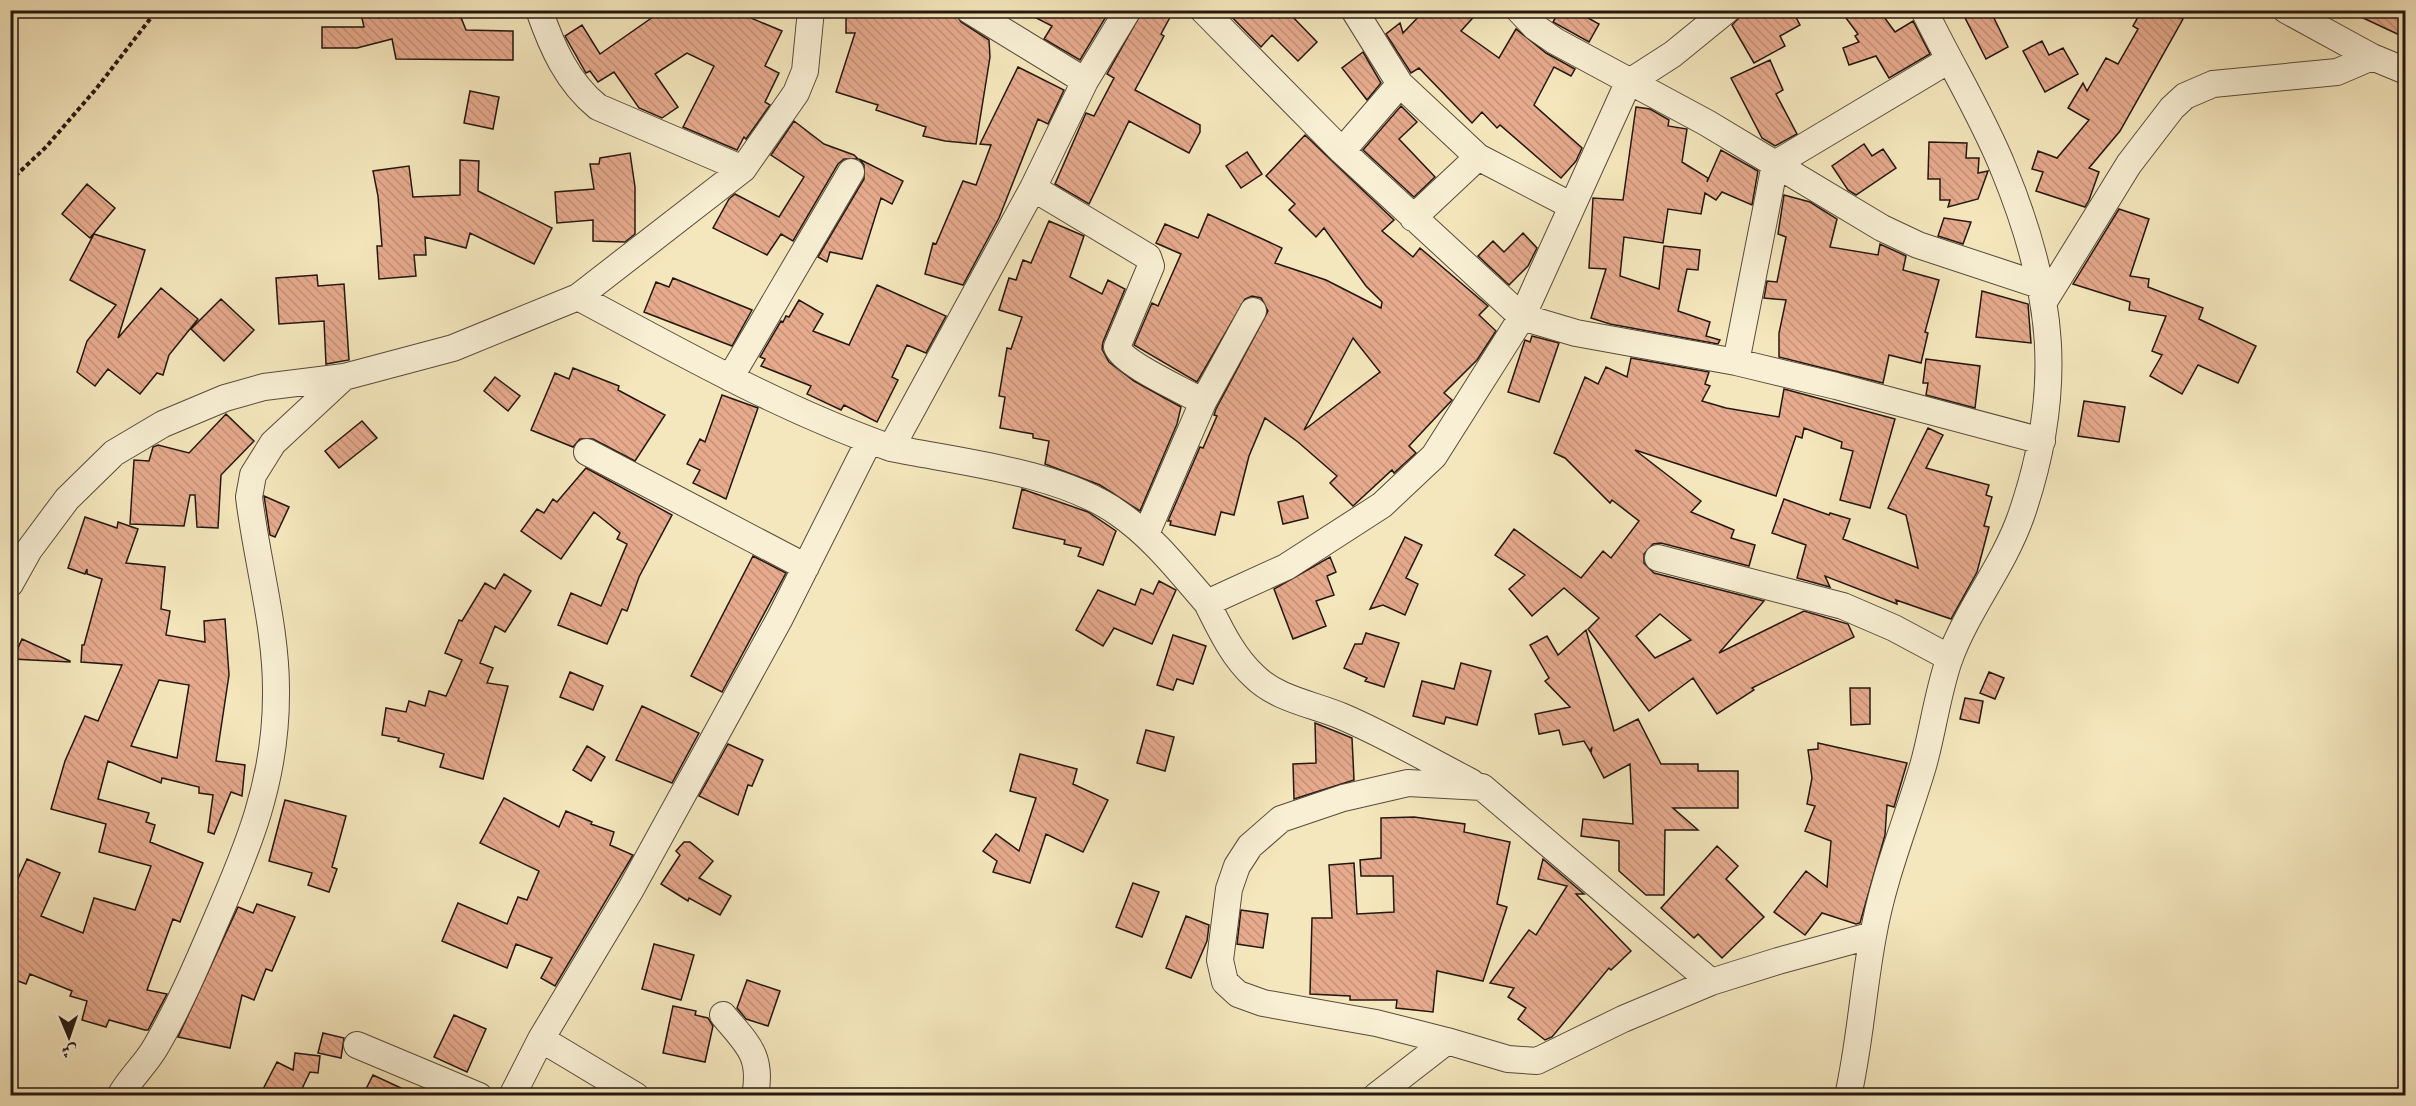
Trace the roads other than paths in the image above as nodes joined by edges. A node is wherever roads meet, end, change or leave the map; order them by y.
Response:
1 (539, 10) edge
2 (811, 10) edge
3 (969, 10) edge
4 (1128, 10) edge
5 (1203, 10) edge
6 (1354, 10) edge
7 (1519, 10) edge
8 (1727, 10) edge
9 (1924, 10) edge
10 (2286, 10) edge
11 (2372, 57) junction
12 (1949, 60) junction
13 (2406, 71) edge
14 (1085, 81) junction
15 (1628, 83) junction
16 (1400, 84) junction
17 (1342, 151) junction
18 (1478, 158) junction
19 (1775, 164) junction
20 (742, 168) junction
21 (851, 172) dead end
22 (1033, 188) junction
23 (1572, 206) junction
24 (1413, 218) junction
25 (2044, 293) junction
26 (578, 297) junction
27 (1253, 310) dead end
28 (1522, 316) junction
29 (1736, 363) junction
30 (344, 377) junction
31 (730, 378) junction
32 (1203, 402) junction
33 (2042, 441) junction
34 (880, 445) junction
35 (587, 452) dead end
36 (1146, 534) junction
37 (1658, 558) dead end
38 (806, 567) junction
39 (10, 584) edge
40 (1207, 603) junction
41 (1950, 658) junction
42 (1482, 787) junction
43 (1873, 935) junction
44 (1711, 982) junction
45 (723, 1015) dead end
46 (541, 1039) junction
47 (1447, 1041) junction
48 (357, 1045) dead end
49 (120, 1095) edge
50 (479, 1095) edge
51 (512, 1095) edge
52 (636, 1095) edge
53 (755, 1095) edge
54 (1376, 1095) edge
55 (1848, 1095) edge

1 - 20 street
2 - 20 street
3 - 14 street
4 - 14 street
5 - 17 street
6 - 16 street
7 - 15 street
8 - 15 street
9 - 12 street
10 - 11 street
11 - 13 street
11 - 25 street
12 - 19 street
12 - 25 street
14 - 22 street
15 - 19 street
15 - 23 street
16 - 17 street
16 - 18 street
17 - 24 street
18 - 23 street
18 - 24 street
19 - 25 street
19 - 29 street
20 - 26 street
21 - 31 street
22 - 32 street
22 - 34 street
23 - 28 street
24 - 28 street
25 - 33 street
26 - 30 street
26 - 31 street
27 - 32 street
28 - 29 street
28 - 40 street
29 - 33 street
30 - 39 street
30 - 49 street
31 - 34 street
32 - 36 street
33 - 41 street
34 - 36 street
34 - 38 street
35 - 38 street
36 - 40 street
37 - 41 street
38 - 46 street
40 - 42 street
41 - 43 street
42 - 44 street
42 - 47 street
43 - 44 street
43 - 55 street
44 - 47 street
45 - 53 street
46 - 51 street
46 - 52 street
47 - 54 street
48 - 50 street

